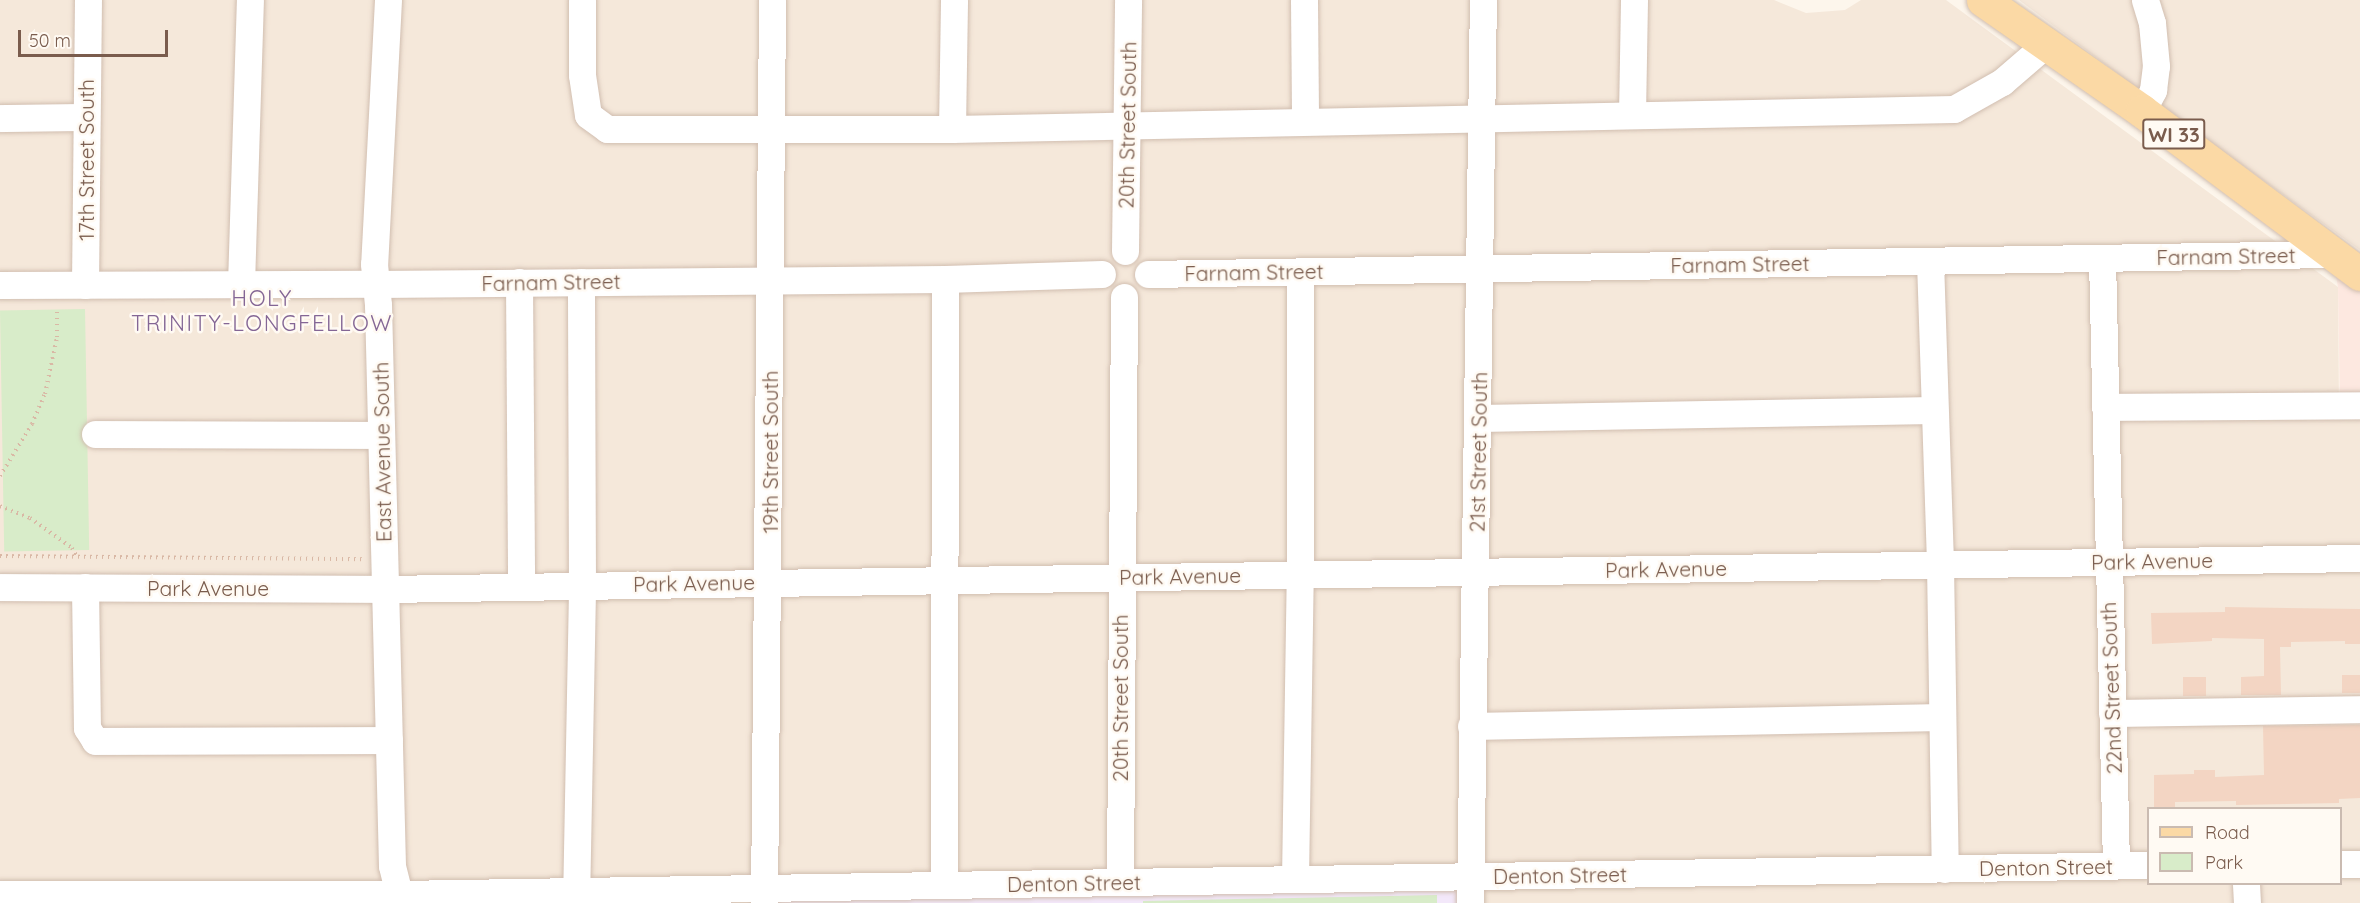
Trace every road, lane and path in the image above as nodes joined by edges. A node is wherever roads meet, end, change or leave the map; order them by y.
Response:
1 (88, 0) edge
2 (250, 0) edge
3 (388, 0) edge
4 (582, 0) edge
5 (772, 0) edge
6 (954, 0) edge
7 (1128, 0) edge
8 (1304, 0) edge
9 (1483, 0) edge
10 (1635, 0) edge
11 (1983, 0) edge
12 (2145, 0) edge
13 (2045, 45) junction
14 (2142, 111) junction
15 (1632, 115) junction
16 (86, 117) junction
17 (1482, 117) junction
18 (0, 118) edge
19 (1305, 120) junction
20 (1127, 125) junction
21 (952, 129) junction
22 (772, 131) junction
23 (1125, 251) junction
24 (2332, 254) junction
25 (2102, 258) junction
26 (1930, 261) junction
27 (1480, 268) junction
28 (1300, 271) junction
29 (1102, 274) junction
30 (1148, 274) junction
31 (2360, 274) edge
32 (945, 279) junction
33 (771, 280) junction
34 (519, 282) junction
35 (581, 282) junction
36 (241, 284) junction
37 (376, 284) junction
38 (0, 285) edge
39 (86, 285) junction
40 (1124, 297) junction
41 (58, 303) dead end
42 (2360, 405) edge
43 (2105, 407) junction
44 (1934, 410) junction
45 (1478, 418) junction
46 (95, 434) dead end
47 (381, 435) junction
48 (0, 476) edge
49 (0, 506) edge
50 (0, 556) edge
51 (76, 556) junction
52 (2360, 558) edge
53 (384, 559) junction
54 (2108, 561) junction
55 (1940, 564) junction
56 (1476, 573) junction
57 (1300, 574) junction
58 (1120, 577) junction
59 (945, 580) junction
60 (769, 581) junction
61 (582, 585) junction
62 (0, 587) edge
63 (85, 587) junction
64 (520, 587) junction
65 (385, 589) junction
66 (2360, 709) edge
67 (2112, 713) junction
68 (1942, 717) junction
69 (1471, 726) junction
70 (389, 740) junction
71 (2342, 864) edge
72 (2360, 864) edge
73 (2116, 865) junction
74 (2147, 865) edge
75 (1945, 869) junction
76 (1470, 876) junction
77 (1295, 879) junction
78 (1120, 882) junction
79 (944, 885) junction
80 (2246, 885) edge
81 (0, 894) edge
82 (764, 895) edge
83 (576, 896) edge
84 (400, 899) edge
85 (1470, 903) edge
86 (2247, 903) edge

1 - 16 street, 17th Street South
2 - 36 street
3 - 37 street, East Avenue South
4 - 22 street
5 - 22 street, 19th Street South
6 - 21 street
7 - 20 street, 20th Street South
8 - 19 street
9 - 17 street, 21st Street South
10 - 15 street
11 - 13 main road, WI 33
12 - 14 street
13 - 14 main road, WI 33
13 - 15 street
14 - 24 main road, WI 33
15 - 17 street
16 - 18 street
16 - 39 street, 17th Street South
17 - 19 street
17 - 27 street, 21st Street South
19 - 20 street
20 - 21 street
20 - 23 street, 20th Street South
21 - 22 street
22 - 33 street, 19th Street South
23 - 29 street
23 - 30 street
24 - 25 street, Farnam Street
24 - 31 main road, WI 33
25 - 26 street, Farnam Street
25 - 43 street, 22nd Street South
26 - 27 street, Farnam Street
26 - 44 street
27 - 28 street, Farnam Street
27 - 45 street, 21st Street South
28 - 30 street, Farnam Street
28 - 57 street
29 - 32 street, Farnam Street
29 - 40 street
30 - 40 street
32 - 33 street, Farnam Street
32 - 59 street
33 - 35 street, Farnam Street
33 - 60 street, 19th Street South
34 - 35 street, Farnam Street
34 - 37 street, Farnam Street
34 - 64 street
35 - 61 street
36 - 37 street, Farnam Street
36 - 39 street, Farnam Street
37 - 47 street, East Avenue South
38 - 39 street, Farnam Street
40 - 58 street, 20th Street South
41 - 48 path
42 - 43 street
43 - 54 street, 22nd Street South
44 - 45 street
44 - 55 street
45 - 56 street, 21st Street South
46 - 47 street
47 - 53 street, East Avenue South
49 - 51 path
50 - 51 path
51 - 53 path
52 - 54 street, Park Avenue
53 - 65 street, East Avenue South
54 - 55 street, Park Avenue
54 - 67 street, 22nd Street South
55 - 56 street, Park Avenue
55 - 68 street
56 - 57 street, Park Avenue
56 - 69 street, 21st Street South
57 - 58 street, Park Avenue
57 - 77 street
58 - 59 street, Park Avenue
58 - 78 street, 20th Street South
59 - 60 street, Park Avenue
59 - 79 street
60 - 61 street, Park Avenue
60 - 82 street, 19th Street South
61 - 64 street, Park Avenue
61 - 83 street
62 - 63 street, Park Avenue
63 - 65 street, Park Avenue
63 - 70 street
64 - 65 street, Park Avenue
65 - 70 street, East Avenue South
66 - 67 street
67 - 73 street, 22nd Street South
68 - 69 street
68 - 75 street
69 - 76 street, 21st Street South
70 - 84 street, East Avenue South
71 - 72 street
73 - 74 street, Denton Street
73 - 75 street, Denton Street
75 - 76 street, Denton Street
76 - 77 street, Denton Street
76 - 85 street, 21st Street South
77 - 78 street, Denton Street
78 - 79 street, Denton Street
79 - 82 street, Denton Street
80 - 86 street
81 - 84 street, Denton Street
82 - 83 street, Denton Street
83 - 84 street, Denton Street

